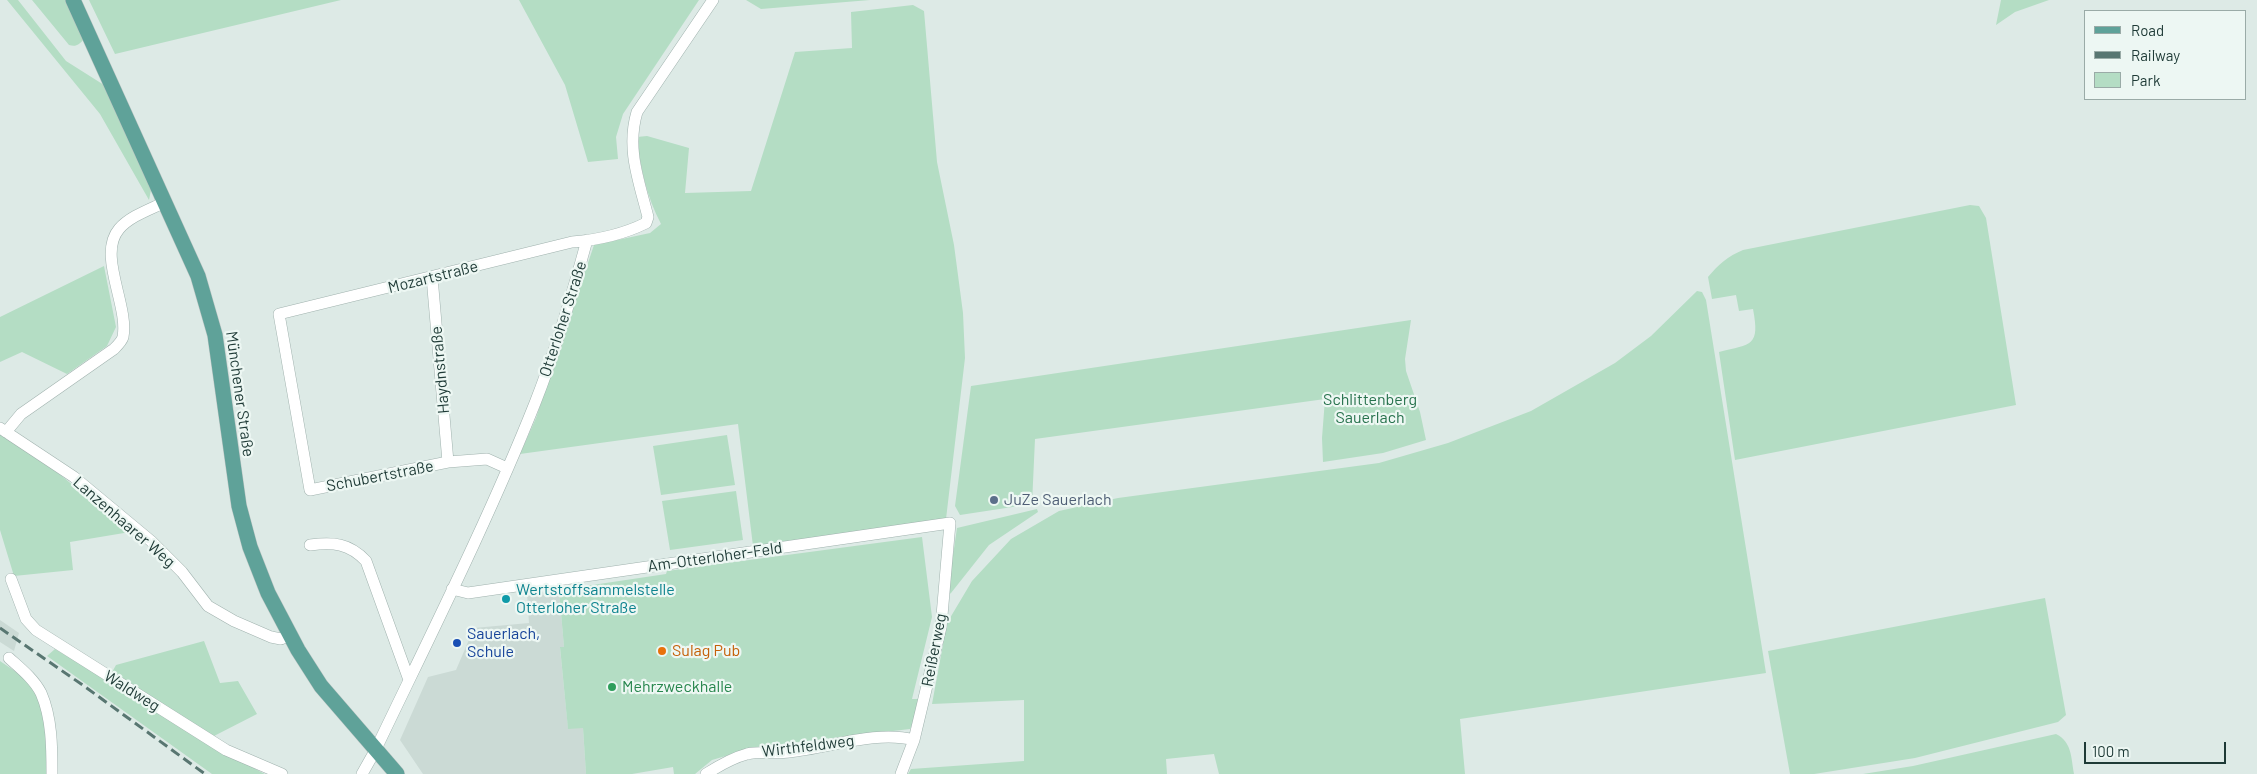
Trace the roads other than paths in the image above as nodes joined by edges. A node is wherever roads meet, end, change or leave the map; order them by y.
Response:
1 (72, 0) edge
2 (713, 0) edge
3 (165, 202) junction
4 (587, 240) junction
5 (432, 277) junction
6 (279, 314) joint
7 (3, 430) edge
8 (448, 462) junction
9 (507, 468) junction
10 (950, 522) joint
11 (310, 545) dead end
12 (11, 580) dead end
13 (452, 589) junction
14 (290, 635) junction
15 (9, 658) dead end
16 (409, 680) junction
17 (914, 740) junction
18 (376, 751) junction
19 (52, 774) edge
20 (282, 774) edge
21 (362, 774) edge
22 (397, 774) edge
23 (706, 774) edge
24 (900, 774) edge

1 - 3 main road, Münchener Straße
2 - 4 street, Otterloher Straße
3 - 7 street, Lanzenhaarer Weg
3 - 14 main road, Münchener Straße
4 - 5 street, Mozartstraße
4 - 9 street, Otterloher Straße
5 - 6 street, Mozartstraße
5 - 8 street, Haydnstraße
6 - 8 street, Schubertstraße
7 - 14 street, Lanzenhaarer Weg
8 - 9 street, Schubertstraße
9 - 13 street, Otterloher Straße
10 - 13 street, Am-Otterloher-Feld
10 - 17 street, Reißerweg
11 - 16 street
12 - 20 street, Waldweg
13 - 16 street, Otterloher Straße
14 - 18 main road, Münchener Straße
15 - 19 street
16 - 18 street, Otterloher Straße
17 - 23 street, Wirthfeldweg
17 - 24 street, Reißerweg
18 - 21 street, Otterloher Straße
18 - 22 main road, Münchener Straße

